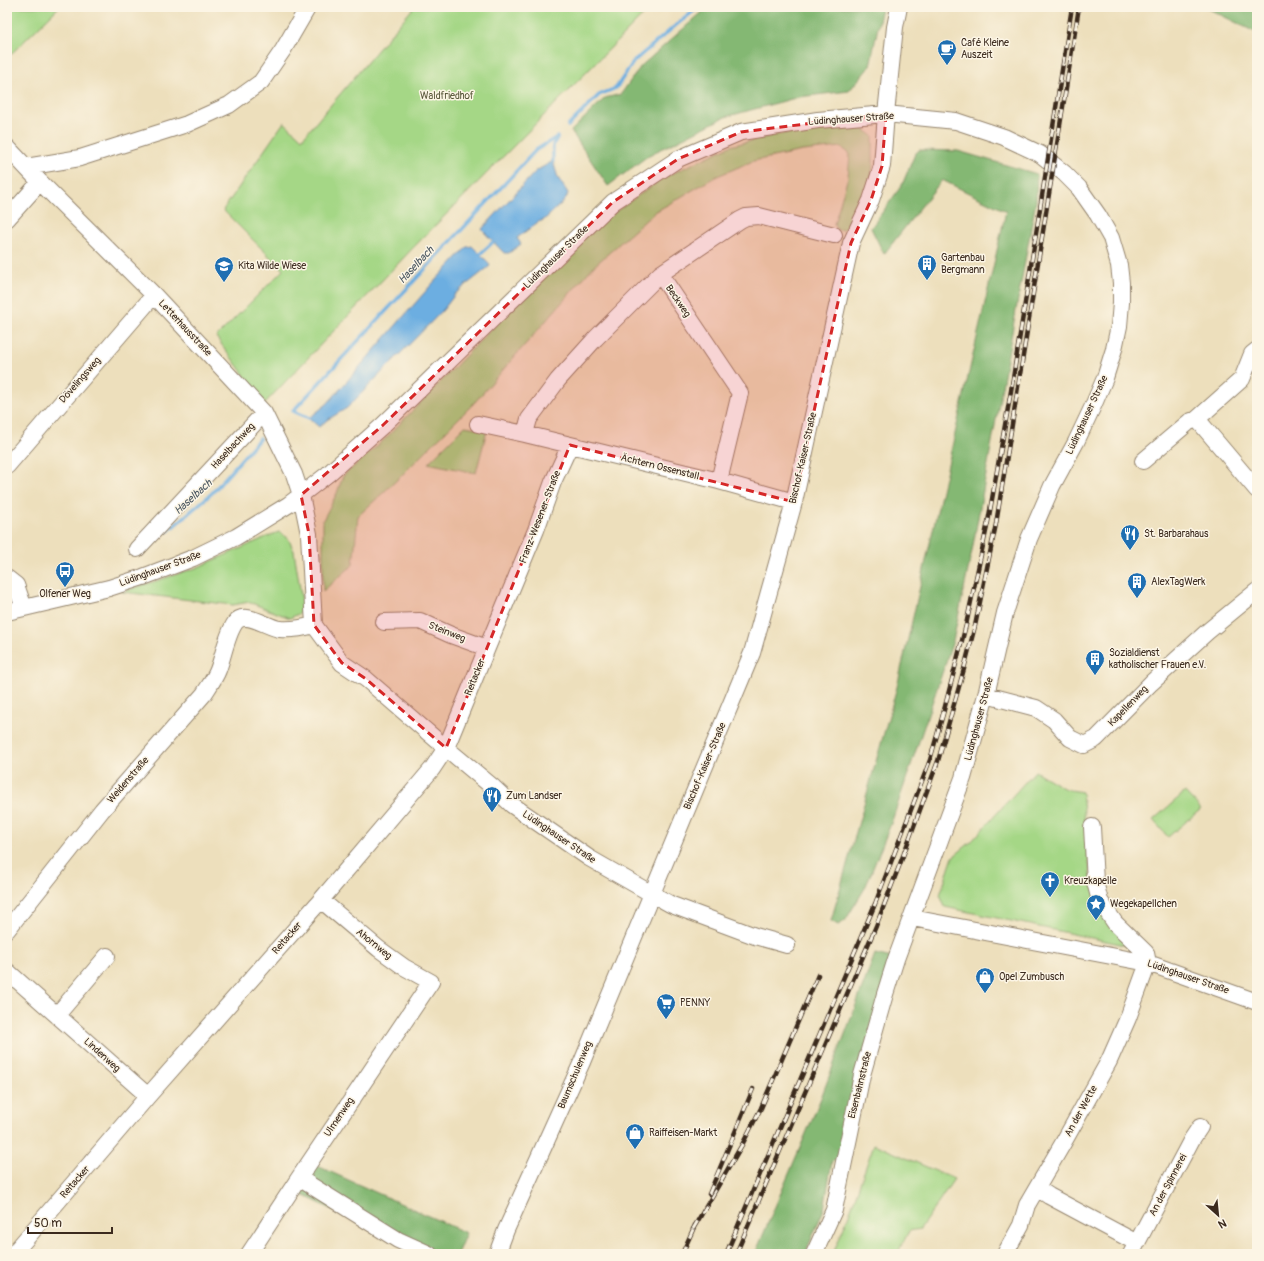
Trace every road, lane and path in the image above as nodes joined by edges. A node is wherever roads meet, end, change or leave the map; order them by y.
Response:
1 (308, 7) edge
2 (899, 7) edge
3 (886, 114) junction
4 (7, 147) edge
5 (26, 168) junction
6 (40, 182) junction
7 (7, 219) edge
8 (834, 235) dead end
9 (660, 274) junction
10 (154, 295) junction
11 (1257, 350) edge
12 (264, 413) junction
13 (1197, 419) junction
14 (478, 424) dead end
15 (525, 434) junction
16 (570, 445) junction
17 (1143, 461) dead end
18 (7, 466) edge
19 (719, 481) junction
20 (1255, 483) edge
21 (302, 495) junction
22 (794, 502) junction
23 (137, 549) dead end
24 (7, 578) edge
25 (512, 590) joint
26 (1257, 591) edge
27 (24, 608) junction
28 (7, 612) edge
29 (384, 622) dead end
30 (314, 625) junction
31 (487, 648) junction
32 (986, 695) junction
33 (446, 748) junction
34 (1092, 827) dead end
35 (652, 894) junction
36 (321, 900) junction
37 (912, 918) junction
38 (7, 930) edge
39 (787, 944) dead end
40 (107, 956) dead end
41 (1148, 963) junction
42 (7, 970) edge
43 (430, 982) joint
44 (1257, 1002) edge
45 (57, 1015) junction
46 (148, 1096) junction
47 (1200, 1127) dead end
48 (298, 1178) junction
49 (1037, 1188) junction
50 (1134, 1249) edge
51 (13, 1254) edge
52 (250, 1254) edge
53 (429, 1254) edge
54 (497, 1254) edge
55 (814, 1254) edge
56 (1005, 1254) edge

1 - 5 street
2 - 3 street, Bischof-Kaiser-Straße
3 - 21 street, Lüdinghauser Straße
3 - 22 street, Bischof-Kaiser-Straße
3 - 32 street, Lüdinghauser Straße
4 - 5 street, Letterhausstraße
5 - 6 street, Letterhausstraße
6 - 7 street
6 - 10 street, Letterhausstraße
8 - 9 street, Beckweg
9 - 15 street
9 - 19 street, Beckweg
10 - 12 street, Letterhausstraße
10 - 18 street, Dövelingsweg
11 - 13 street
12 - 21 street, Letterhausstraße
12 - 23 street, Haselbachweg
13 - 17 street
13 - 20 street
14 - 15 street, Ächtern Ossenstall
15 - 16 street, Ächtern Ossenstall
16 - 19 street, Ächtern Ossenstall
16 - 25 street, Franz-Wesener-Straße
19 - 22 street, Ächtern Ossenstall
21 - 27 street, Lüdinghauser Straße
21 - 30 street
22 - 35 street, Bischof-Kaiser-Straße
24 - 27 street
25 - 31 street, Reitacker
26 - 32 street, Kapellenweg
27 - 28 street, Lüdinghauser Straße
29 - 31 street, Steinweg
30 - 33 street, Lüdinghauser Straße
30 - 38 street, Weidenstraße
31 - 33 street, Reitacker
32 - 37 street, Lüdinghauser Straße
33 - 35 street, Lüdinghauser Straße
33 - 36 street, Reitacker
34 - 41 street
35 - 39 street, Lüdinghauser Straße
35 - 54 street, Baumschulenweg
36 - 43 street, Ahornweg
36 - 46 street, Reitacker
37 - 41 street, Lüdinghauser Straße
37 - 55 street, Eisenbahnstraße
40 - 45 street
41 - 44 street, Lüdinghauser Straße
41 - 49 street, An der Wette
42 - 45 street, Lindenweg
43 - 48 street, Ulmenweg
45 - 46 street, Lindenweg
46 - 51 street, Reitacker
47 - 50 street, An der Spinnerei
48 - 52 street, Ulmenweg
48 - 53 street
49 - 50 street, An der Spinnerei
49 - 56 street, An der Wette

